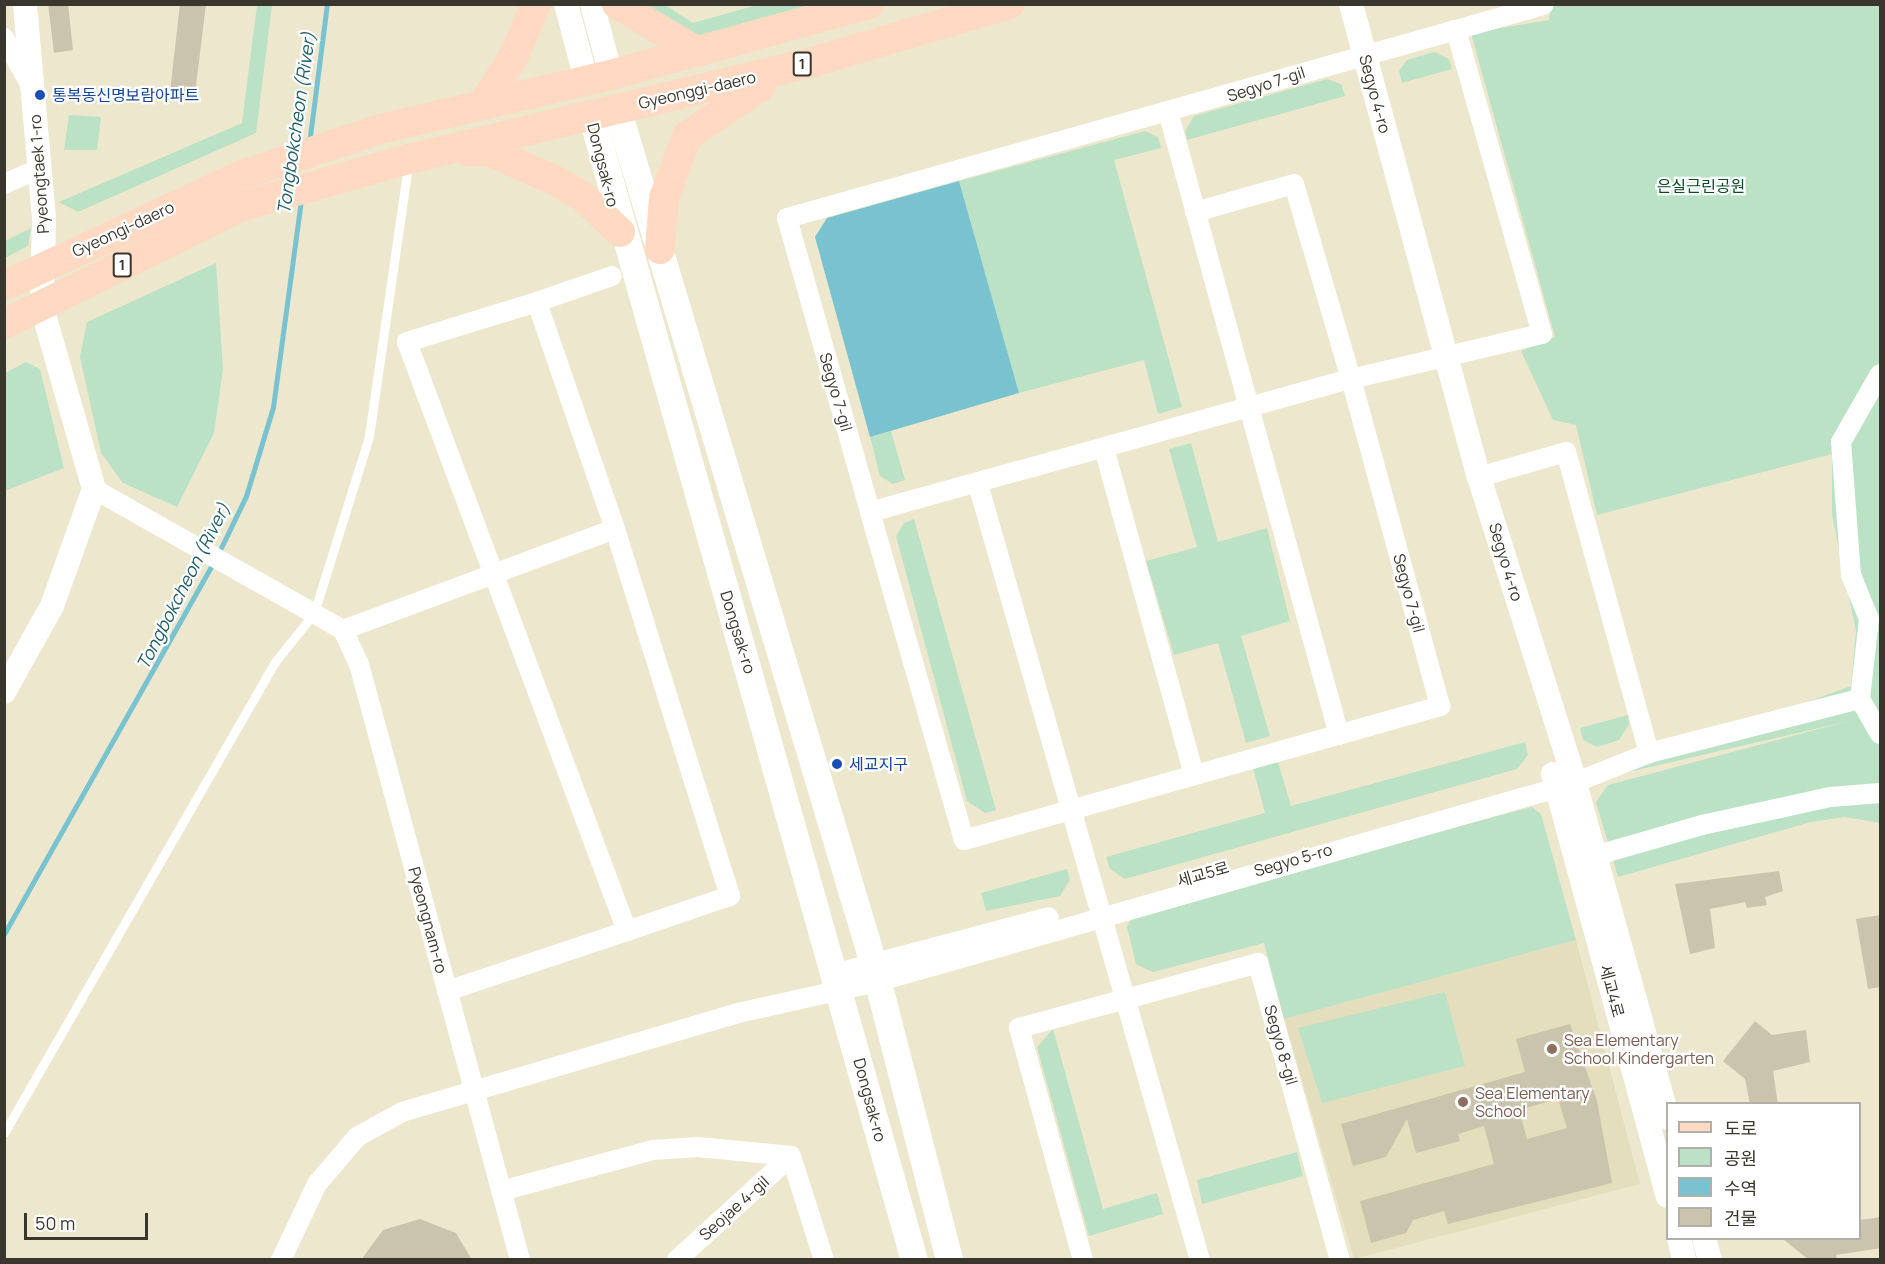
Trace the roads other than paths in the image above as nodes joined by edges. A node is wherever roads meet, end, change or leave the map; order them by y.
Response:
1 (25, 4) edge
2 (536, 4) edge
3 (566, 4) edge
4 (592, 4) edge
5 (617, 4) edge
6 (868, 4) edge
7 (1010, 4) edge
8 (1351, 4) edge
9 (1543, 5) edge
10 (1456, 30) junction
11 (4, 38) edge
12 (698, 52) junction
13 (1364, 53) junction
14 (809, 63) junction
15 (598, 77) junction
16 (33, 89) junction
17 (483, 104) junction
18 (604, 111) junction
19 (1169, 115) junction
20 (452, 150) junction
21 (395, 163) junction
22 (41, 168) junction
23 (4, 184) edge
24 (1195, 212) junction
25 (620, 232) junction
26 (660, 249) junction
27 (43, 267) junction
28 (612, 276) dead end
29 (4, 286) edge
30 (537, 302) junction
31 (42, 308) junction
32 (4, 324) edge
33 (1447, 355) junction
34 (1881, 374) edge
35 (1351, 379) junction
36 (1249, 409) junction
37 (1104, 448) junction
38 (1479, 477) junction
39 (978, 484) junction
40 (94, 489) junction
41 (870, 512) junction
42 (615, 529) junction
43 (496, 575) junction
44 (307, 609) junction
45 (342, 630) junction
46 (4, 692) edge
47 (1860, 699) junction
48 (1881, 734) edge
49 (1339, 735) junction
50 (1649, 753) junction
51 (1194, 775) junction
52 (1564, 778) junction
53 (1881, 793) edge
54 (1071, 809) junction
55 (1594, 856) junction
56 (1100, 909) junction
57 (627, 931) junction
58 (875, 972) junction
59 (837, 982) junction
60 (447, 991) junction
61 (1126, 1000) junction
62 (474, 1092) junction
63 (1666, 1111) edge
64 (4, 1133) edge
65 (791, 1156) junction
66 (1666, 1188) edge
67 (501, 1191) junction
68 (1679, 1240) edge
69 (1704, 1240) edge
70 (281, 1260) edge
71 (520, 1260) edge
72 (676, 1260) edge
73 (824, 1260) edge
74 (914, 1260) edge
75 (948, 1260) edge
76 (1083, 1260) edge
77 (1200, 1260) edge
78 (1340, 1260) edge
79 (1684, 1260) edge
80 (1710, 1260) edge

1 - 16 street, Pyeongtaek 1-ro
2 - 17 main road
3 - 15 street
4 - 15 street
5 - 12 main road
6 - 12 main road, 1
7 - 14 main road, Gyeonggi-daero / 1
8 - 13 street, Segyo 4-ro
9 - 10 street, Segyo 7-gil
10 - 13 street, Segyo 7-gil
10 - 33 street
11 - 16 street
12 - 15 main road, 1
13 - 19 street, Segyo 7-gil
13 - 33 street, Segyo 4-ro
14 - 18 main road, Gyeonggi-daero / 1
14 - 26 main road
15 - 17 main road, 1
15 - 18 main road
16 - 22 street, Pyeongtaek 1-ro
17 - 27 main road, Gyeongi-daero / 1
18 - 20 main road, Gyeonggi-daero / 1
18 - 25 main road, Dongsak-ro
18 - 26 main road, Dongsak-ro
19 - 24 street
19 - 41 street, Segyo 7-gil
20 - 21 main road, Gyeonggi-daero / 1
20 - 25 main road
21 - 31 main road, 1
21 - 44 lane
22 - 23 street
22 - 27 street, Pyeongtaek 1-ro
24 - 35 street, Segyo 7-gil
24 - 36 street
25 - 59 main road, Dongsak-ro
26 - 58 main road, Dongsak-ro
27 - 29 main road, Gyeongi-daero / 1
27 - 31 street, Pyeongtaek 1-ro
28 - 30 street
30 - 42 street
30 - 43 street
31 - 32 main road, 1
31 - 40 street, Pyeongtaek 1-ro
33 - 35 street
33 - 38 street, Segyo 4-ro
34 - 47 street
35 - 36 street
35 - 49 street, Segyo 7-gil
36 - 37 street
36 - 49 street
37 - 39 street
37 - 51 street
38 - 50 street
38 - 52 street, Segyo 4-ro
39 - 41 street
39 - 54 street
40 - 44 street
40 - 46 street
41 - 54 street, Segyo 7-gil
42 - 43 street
42 - 57 street
43 - 45 street
43 - 57 street
44 - 45 street
44 - 64 lane
45 - 60 street, Pyeongnam-ro
47 - 48 street
47 - 50 street, Segyo 5-ro
49 - 51 street, Segyo 7-gil
50 - 52 street, Segyo 5-ro
51 - 54 street, Segyo 7-gil
52 - 55 street, Segyo 4-ro
52 - 56 street, Segyo 5-ro
52 - 66 street, 세교4로
53 - 55 street
54 - 56 street
55 - 63 street, Segyo 4-ro
56 - 58 street, Segyo 5-ro
56 - 61 street
57 - 60 street
58 - 59 street
58 - 75 main road, Dongsak-ro
59 - 62 street
59 - 74 main road, Dongsak-ro
60 - 62 street, Pyeongnam-ro
61 - 76 street, Segyo 8-gil
61 - 77 street
61 - 78 street, Segyo 8-gil
62 - 67 street, Pyeongnam-ro
62 - 70 street
65 - 67 street
65 - 72 street, Seojae 4-gil
65 - 73 street
67 - 71 street, Pyeongnam-ro
68 - 79 street
69 - 80 street

